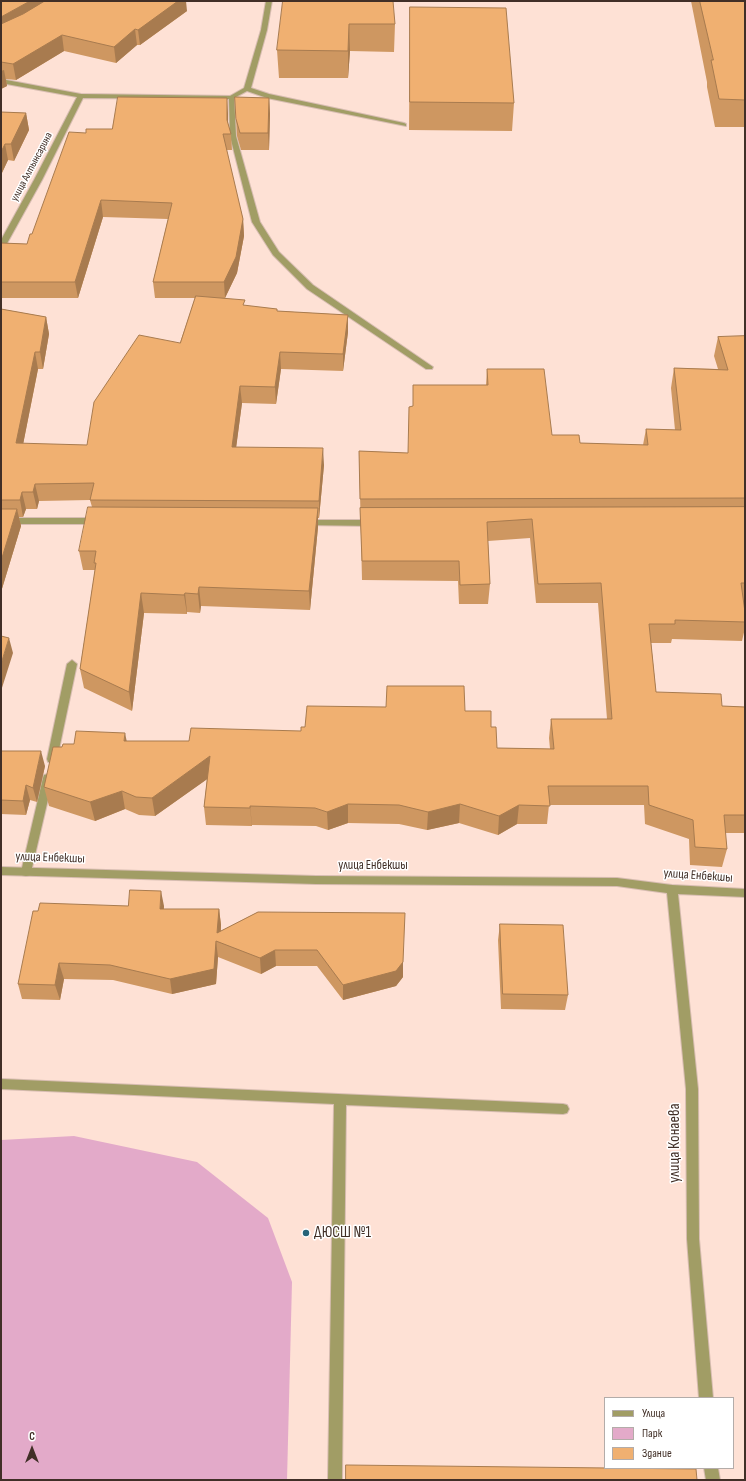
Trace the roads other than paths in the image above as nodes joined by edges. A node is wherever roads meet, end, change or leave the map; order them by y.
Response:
1 (269, 1) edge
2 (1, 81) edge
3 (247, 89) junction
4 (81, 96) junction
5 (232, 97) junction
6 (404, 125) dead end
7 (1, 247) edge
8 (429, 367) dead end
9 (1, 521) edge
10 (110, 522) edge
11 (298, 523) edge
12 (385, 523) edge
13 (72, 664) dead end
14 (1, 871) edge
15 (26, 872) junction
16 (672, 889) junction
17 (745, 893) edge
18 (1, 1084) edge
19 (340, 1100) junction
20 (563, 1109) dead end
21 (706, 1397) edge
22 (712, 1469) edge
23 (336, 1480) edge
24 (713, 1480) edge

1 - 3 street
2 - 4 street
3 - 5 street
3 - 6 street
4 - 5 street
4 - 7 street, улица Алтынсарина
5 - 8 street
9 - 10 street
11 - 12 street
13 - 15 street
14 - 15 street, улица Енбекшы
15 - 16 street, улица Енбекшы
16 - 17 street, улица Енбекшы
16 - 21 street, улица Конаева
18 - 19 street
19 - 20 street
19 - 23 street
22 - 24 street

